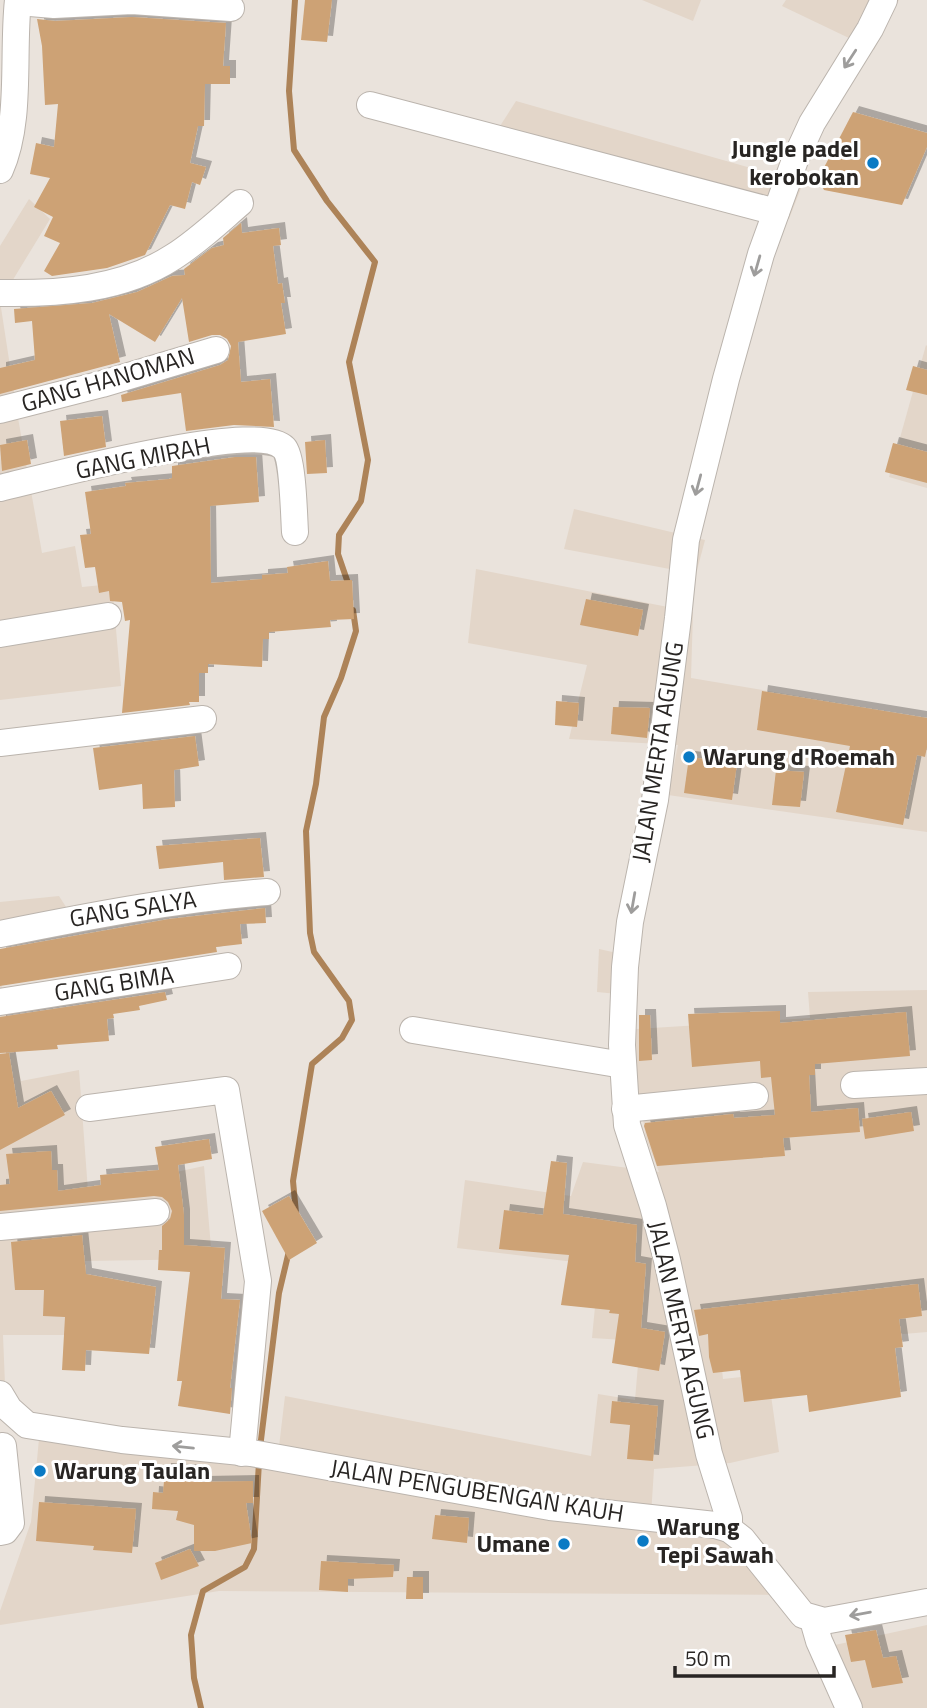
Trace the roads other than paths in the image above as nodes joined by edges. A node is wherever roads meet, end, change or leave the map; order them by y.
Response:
1 (881, 1) edge
2 (231, 8) dead end
3 (13, 10) edge
4 (7, 85) edge
5 (370, 105) dead end
6 (0, 170) edge
7 (240, 203) dead end
8 (775, 212) junction
9 (0, 293) edge
10 (216, 350) dead end
11 (0, 410) edge
12 (0, 488) edge
13 (295, 533) dead end
14 (108, 616) dead end
15 (0, 634) edge
16 (203, 719) dead end
17 (0, 743) edge
18 (267, 892) dead end
19 (0, 934) edge
20 (228, 966) dead end
21 (0, 1002) edge
22 (412, 1030) dead end
23 (623, 1065) junction
24 (927, 1082) edge
25 (854, 1086) dead end
26 (755, 1096) dead end
27 (89, 1108) dead end
28 (625, 1109) junction
29 (156, 1212) dead end
30 (0, 1227) edge
31 (0, 1394) edge
32 (27, 1425) junction
33 (1, 1447) edge
34 (256, 1455) junction
35 (729, 1529) junction
36 (0, 1532) edge
37 (927, 1602) edge
38 (813, 1620) junction
39 (849, 1708) edge

1 -> 8 street, JALAN MERTA AGUNG
2 - 3 street
3 - 4 street
4 - 6 street
5 - 8 street
7 - 9 street
8 -> 23 street, JALAN MERTA AGUNG
10 - 11 street, GANG HANOMAN
12 - 13 street, GANG MIRAH
14 - 15 street
16 - 17 street
18 - 19 street, GANG SALYA
20 - 21 street, GANG BIMA
22 - 23 street
23 - 28 street, JALAN MERTA AGUNG
24 - 25 street
26 - 28 street
27 - 34 street
28 - 35 street, JALAN MERTA AGUNG
29 - 30 street
31 - 32 street
32 - 33 street
34 -> 32 street, JALAN PENGUBENGAN KAUH
33 - 36 street
34 - 35 street, JALAN PENGUBENGAN KAUH
35 - 38 street
37 -> 38 street
38 - 39 street

